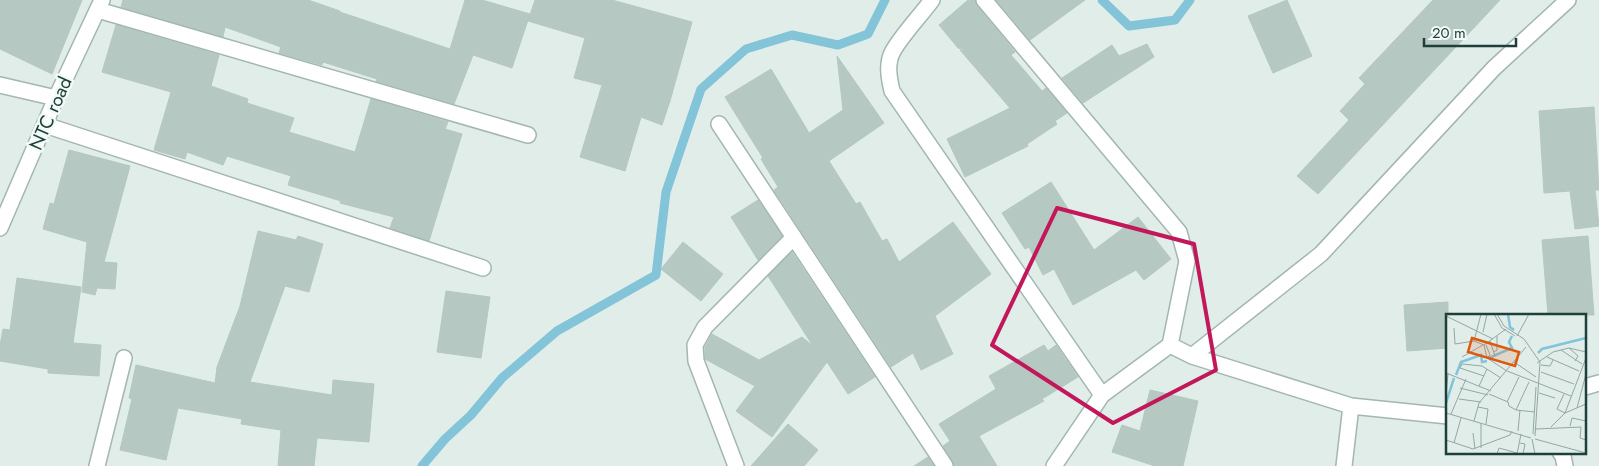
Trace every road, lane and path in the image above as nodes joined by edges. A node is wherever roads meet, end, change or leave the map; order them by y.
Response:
1 (932, 0) edge
2 (984, 0) edge
3 (1568, 0) edge
4 (100, 5) edge
5 (0, 85) edge
6 (56, 98) junction
7 (719, 124) dead end
8 (45, 125) junction
9 (528, 135) dead end
10 (0, 228) edge
11 (794, 237) junction
12 (483, 268) dead end
13 (1170, 345) junction
14 (1192, 356) junction
15 (124, 358) dead end
16 (1599, 383) edge
17 (1586, 387) edge
18 (1102, 395) junction
19 (1351, 406) junction
20 (1446, 416) edge
21 (1562, 454) edge
22 (97, 466) edge
23 (736, 466) edge
24 (945, 466) edge
25 (1054, 466) edge
26 (1344, 466) edge
27 (1565, 466) edge

1 - 18 street
2 - 13 street
3 - 14 street
4 - 6 street, NTC road
4 - 9 street
5 - 6 street
6 - 8 street, NTC road
7 - 11 street
8 - 10 street, NTC road
8 - 12 street
11 - 23 street
11 - 24 street
13 - 14 street
13 - 18 street
14 - 19 street
15 - 22 street
16 - 17 street
18 - 25 street
19 - 20 street
19 - 26 street
21 - 27 street

